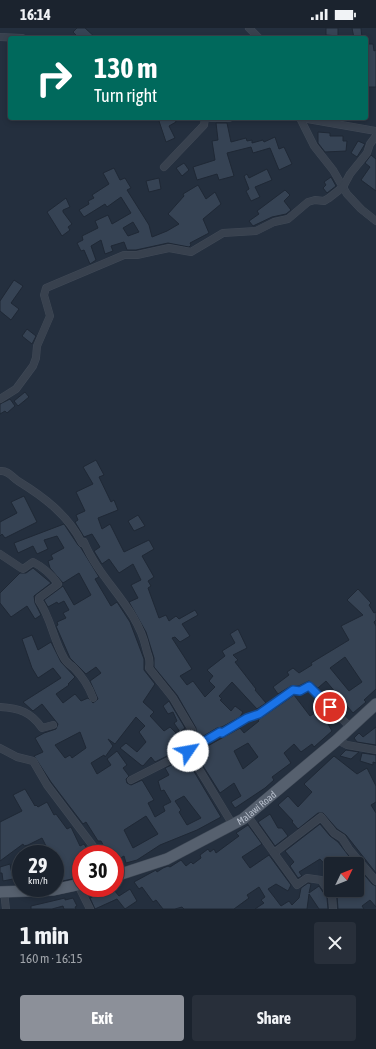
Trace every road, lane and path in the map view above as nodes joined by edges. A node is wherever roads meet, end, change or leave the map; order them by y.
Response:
1 (249, 28) edge
2 (257, 36) edge
3 (205, 120) edge
4 (302, 120) edge
5 (313, 120) edge
6 (376, 131) edge
7 (376, 136) edge
8 (164, 167) dead end
9 (343, 187) junction
10 (376, 221) edge
11 (0, 399) edge
12 (0, 471) edge
13 (0, 554) edge
14 (93, 698) dead end
15 (376, 704) edge
16 (0, 707) edge
17 (54, 725) dead end
18 (350, 728) junction
19 (338, 740) junction
20 (0, 748) edge
21 (376, 750) edge
22 (188, 751) junction
23 (130, 780) dead end
24 (247, 815) junction
25 (233, 825) junction
26 (92, 845) edge
27 (274, 853) junction
28 (124, 873) edge
29 (376, 881) edge
30 (72, 886) edge
31 (2, 892) edge
32 (85, 897) edge
33 (6, 909) edge
34 (90, 909) edge
35 (333, 909) edge

1 - 2 street
3 - 8 street
4 - 9 street
5 - 6 street
7 - 9 street
9 - 10 street
9 - 11 street
12 - 22 street
13 - 14 street
15 - 18 main road, Malawi Road
16 - 17 street
18 - 19 main road, Malawi Road
18 - 22 street
19 - 21 street
19 - 24 main road, Malawi Road
20 - 26 street
22 - 23 street
22 - 25 street
24 - 25 main road, Malawi Road
24 - 27 street
25 - 28 main road, Malawi Road
27 - 29 street
27 - 35 street
30 - 31 main road
31 - 33 street
32 - 34 street

